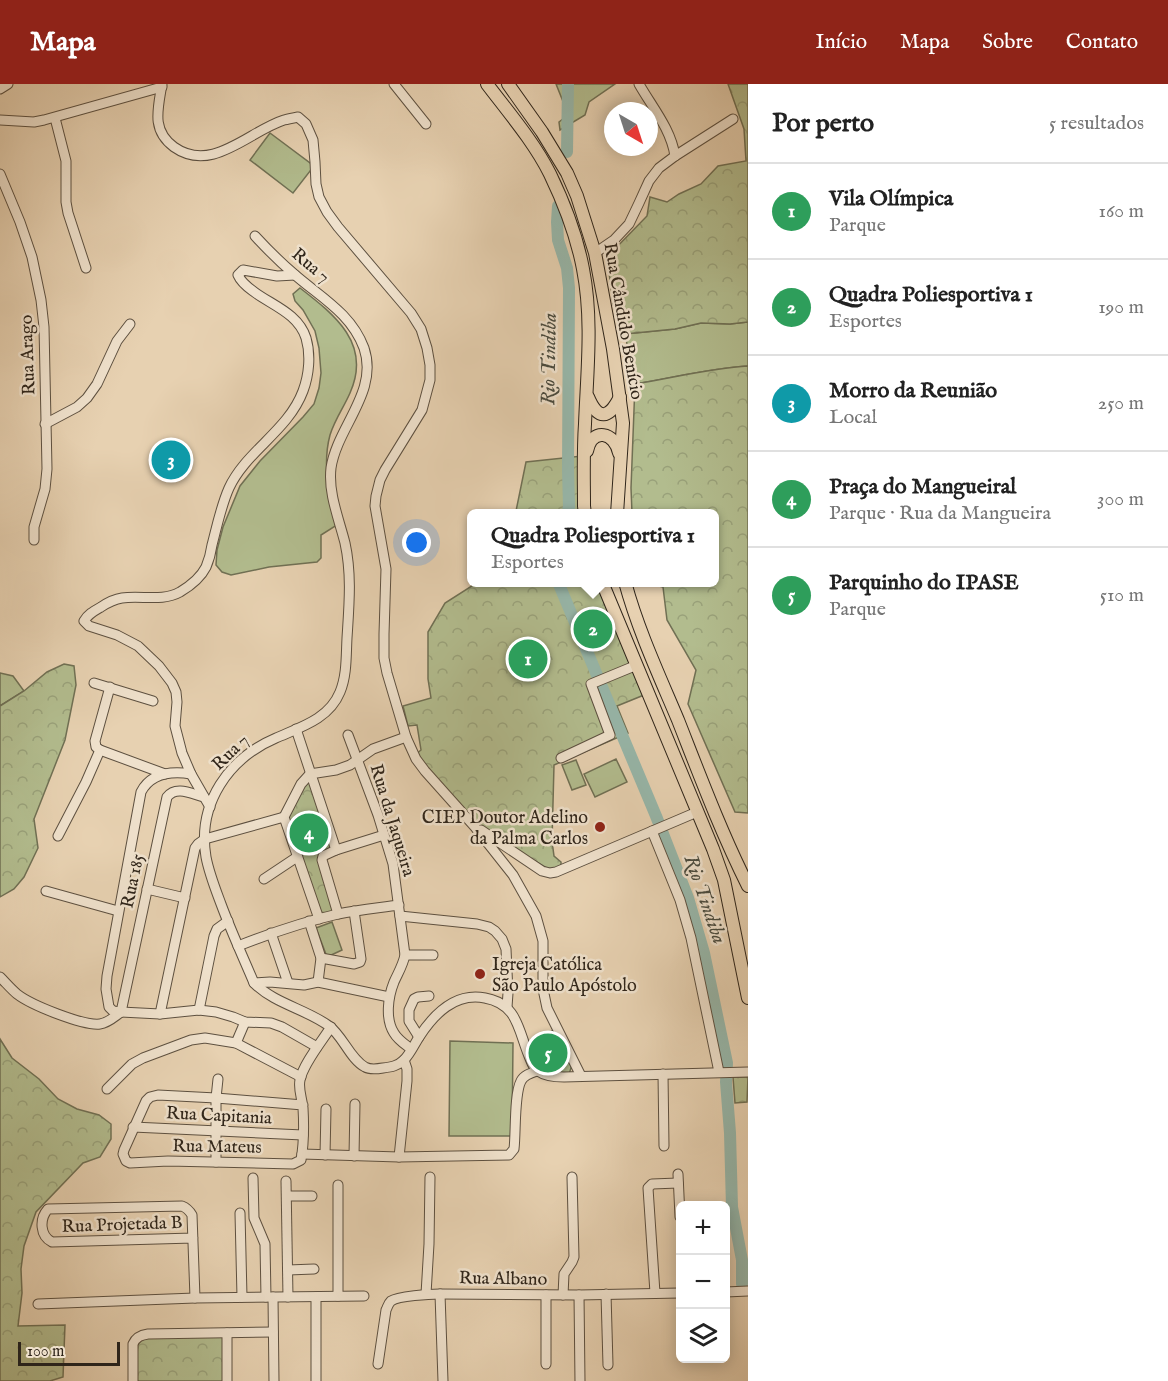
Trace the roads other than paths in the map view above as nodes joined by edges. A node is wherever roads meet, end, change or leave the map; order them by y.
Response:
1 (8, 84) edge
2 (394, 84) edge
3 (487, 84) edge
4 (508, 84) edge
5 (639, 84) edge
6 (162, 85) edge
7 (0, 89) edge
8 (55, 118) junction
9 (733, 119) dead end
10 (0, 120) edge
11 (426, 124) dead end
12 (675, 156) junction
13 (0, 174) edge
14 (255, 236) dead end
15 (595, 253) junction
16 (86, 267) dead end
17 (295, 275) junction
18 (130, 324) dead end
19 (587, 396) junction
20 (620, 397) junction
21 (45, 424) junction
22 (620, 457) junction
23 (584, 468) junction
24 (585, 509) edge
25 (618, 509) edge
26 (34, 540) dead end
27 (604, 587) edge
28 (626, 587) edge
29 (637, 665) junction
30 (94, 683) dead end
31 (110, 687) junction
32 (153, 701) dead end
33 (296, 729) junction
34 (348, 735) dead end
35 (406, 737) junction
36 (100, 750) junction
37 (561, 758) dead end
38 (358, 760) junction
39 (165, 774) junction
40 (191, 774) junction
41 (310, 774) junction
42 (204, 796) junction
43 (210, 807) junction
44 (697, 812) junction
45 (284, 817) junction
46 (473, 825) junction
47 (657, 829) junction
48 (384, 835) junction
49 (58, 836) dead end
50 (205, 839) junction
51 (336, 850) junction
52 (297, 857) junction
53 (264, 879) dead end
54 (748, 886) edge
55 (147, 890) junction
56 (46, 891) dead end
57 (185, 898) junction
58 (399, 905) junction
59 (118, 911) junction
60 (354, 911) junction
61 (338, 914) junction
62 (400, 916) junction
63 (319, 919) junction
64 (228, 921) junction
65 (309, 921) junction
66 (271, 933) junction
67 (238, 946) junction
68 (433, 955) dead end
69 (405, 956) junction
70 (321, 958) junction
71 (0, 977) edge
72 (318, 982) junction
73 (254, 983) junction
74 (288, 983) junction
75 (429, 996) dead end
76 (389, 997) junction
77 (748, 998) edge
78 (507, 1007) junction
79 (199, 1010) junction
80 (121, 1012) junction
81 (160, 1014) junction
82 (245, 1022) junction
83 (331, 1028) junction
84 (419, 1037) junction
85 (236, 1043) junction
86 (317, 1047) junction
87 (411, 1049) junction
88 (404, 1060) junction
89 (537, 1071) junction
90 (725, 1072) junction
91 (748, 1072) edge
92 (663, 1074) junction
93 (581, 1076) junction
94 (301, 1077) junction
95 (218, 1079) dead end
96 (107, 1089) dead end
97 (216, 1098) junction
98 (355, 1104) dead end
99 (303, 1105) junction
100 (326, 1108) dead end
101 (133, 1127) junction
102 (216, 1131) junction
103 (303, 1135) junction
104 (664, 1146) dead end
105 (325, 1155) junction
106 (354, 1156) junction
107 (302, 1157) junction
108 (399, 1157) junction
109 (216, 1162) junction
110 (430, 1177) dead end
111 (572, 1177) dead end
112 (253, 1178) dead end
113 (286, 1180) dead end
114 (338, 1185) dead end
115 (287, 1196) junction
116 (312, 1196) dead end
117 (680, 1201) edge
118 (240, 1213) dead end
119 (193, 1238) junction
120 (314, 1269) dead end
121 (288, 1270) junction
122 (730, 1292) edge
123 (748, 1292) edge
124 (655, 1293) junction
125 (676, 1293) edge
126 (426, 1294) junction
127 (440, 1294) junction
128 (606, 1294) junction
129 (546, 1295) junction
130 (563, 1295) junction
131 (579, 1295) junction
132 (338, 1296) junction
133 (364, 1296) dead end
134 (242, 1297) junction
135 (270, 1297) junction
136 (288, 1297) junction
137 (316, 1297) junction
138 (195, 1298) junction
139 (38, 1304) dead end
140 (273, 1332) junction
141 (227, 1333) junction
142 (378, 1364) dead end
143 (546, 1364) dead end
144 (609, 1365) dead end
145 (134, 1381) edge
146 (227, 1381) edge
147 (274, 1381) edge
148 (316, 1381) edge
149 (443, 1381) edge
150 (580, 1381) edge

1 - 7 street
2 - 11 street
3 - 19 main road, Rua Cândido Benício
4 - 15 main road, Rua Cândido Benício
5 - 12 street
6 - 8 street
6 - 35 street
8 - 10 street
8 - 16 street
9 - 12 street
12 - 15 street
13 - 21 street, Rua Arago
14 - 17 street, Rua 7
15 - 20 main road, Rua Cândido Benício
17 - 33 street, Rua 7
17 - 40 street
18 - 21 street
19 - 20 main road
19 - 23 main road, Rua Cândido Benício
20 - 22 main road, Rua Cândido Benício
21 - 26 street, Rua Arago
22 - 23 main road
22 - 25 main road, Rua Cândido Benício
23 - 24 main road, Rua Cândido Benício
27 - 29 main road
28 - 54 main road
29 - 37 street
29 - 44 main road
30 - 31 street
31 - 32 street
31 - 36 street
33 - 41 street
33 - 43 street, Rua 7
34 - 38 street, Rua da Jaqueira
35 - 38 street
35 - 46 street
36 - 39 street
36 - 49 street
38 - 41 street
38 - 48 street, Rua da Jaqueira
39 - 40 street
39 - 59 street
40 - 42 street
41 - 45 street
41 - 51 street
42 - 43 street
42 - 55 street, Rua 185
43 - 50 street, Rua 7
44 - 47 street
44 - 77 main road
45 - 50 street
45 - 52 street
46 - 47 street
46 - 93 street
47 - 90 street
48 - 51 street
48 - 58 street, Rua da Jaqueira
50 - 57 street
50 - 64 street, Rua 7
51 - 61 street
52 - 53 street
52 - 63 street
55 - 57 street
55 - 80 street, Rua 185
56 - 59 street
57 - 81 street
58 - 60 street
58 - 62 street, Rua da Jaqueira
59 - 80 street
60 - 61 street
60 - 70 street
61 - 63 street
62 - 69 street, Rua da Jaqueira
62 - 78 street
63 - 65 street
64 - 67 street, Rua 7
64 - 79 street
65 - 66 street
65 - 70 street
66 - 67 street
66 - 74 street
67 - 73 street, Rua 7
68 - 69 street
69 - 76 street, Rua da Jaqueira
70 - 72 street
71 - 80 street
72 - 74 street
72 - 76 street
73 - 74 street
73 - 83 street
75 - 84 street
76 - 87 street, Rua da Jaqueira
78 - 84 street
78 - 89 street
79 - 81 street
79 - 82 street
80 - 81 street
82 - 85 street
82 - 86 street
83 - 86 street
83 - 88 street
84 - 87 street
85 - 94 street
85 - 96 street
86 - 94 street
87 - 88 street
88 - 108 street
89 - 93 street
89 - 108 street, Rua Mateus
90 - 91 street
90 - 92 street
92 - 93 street
92 - 104 street
94 - 99 street
95 - 97 street
97 - 99 street
97 - 101 street
97 - 102 street
98 - 106 street
99 - 103 street
100 - 105 street
101 - 102 street, Rua Capitania
101 - 109 street, Rua Mateus
102 - 103 street, Rua Capitania
102 - 109 street
103 - 107 street
105 - 106 street, Rua Mateus
105 - 107 street, Rua Mateus
106 - 108 street, Rua Mateus
107 - 109 street, Rua Mateus
110 - 126 street
111 - 130 street
112 - 135 street
113 - 115 street
114 - 132 street
115 - 116 street
115 - 121 street
117 - 124 street
118 - 134 street
119 - 119 street, Rua Projetada B
119 - 138 street
120 - 121 street
121 - 136 street
122 - 123 street
124 - 125 street, Rua Albano
124 - 128 street, Rua Albano
126 - 127 street, Rua Albano
126 - 142 street, Rua Albano
127 - 129 street, Rua Albano
127 - 149 street
128 - 131 street, Rua Albano
128 - 144 street
129 - 130 street, Rua Albano
129 - 143 street
130 - 131 street, Rua Albano
131 - 150 street
132 - 133 street
132 - 137 street
134 - 135 street
134 - 138 street
135 - 136 street
135 - 140 street
136 - 137 street
137 - 148 street
138 - 139 street
140 - 141 street
140 - 147 street
141 - 145 street
141 - 146 street

